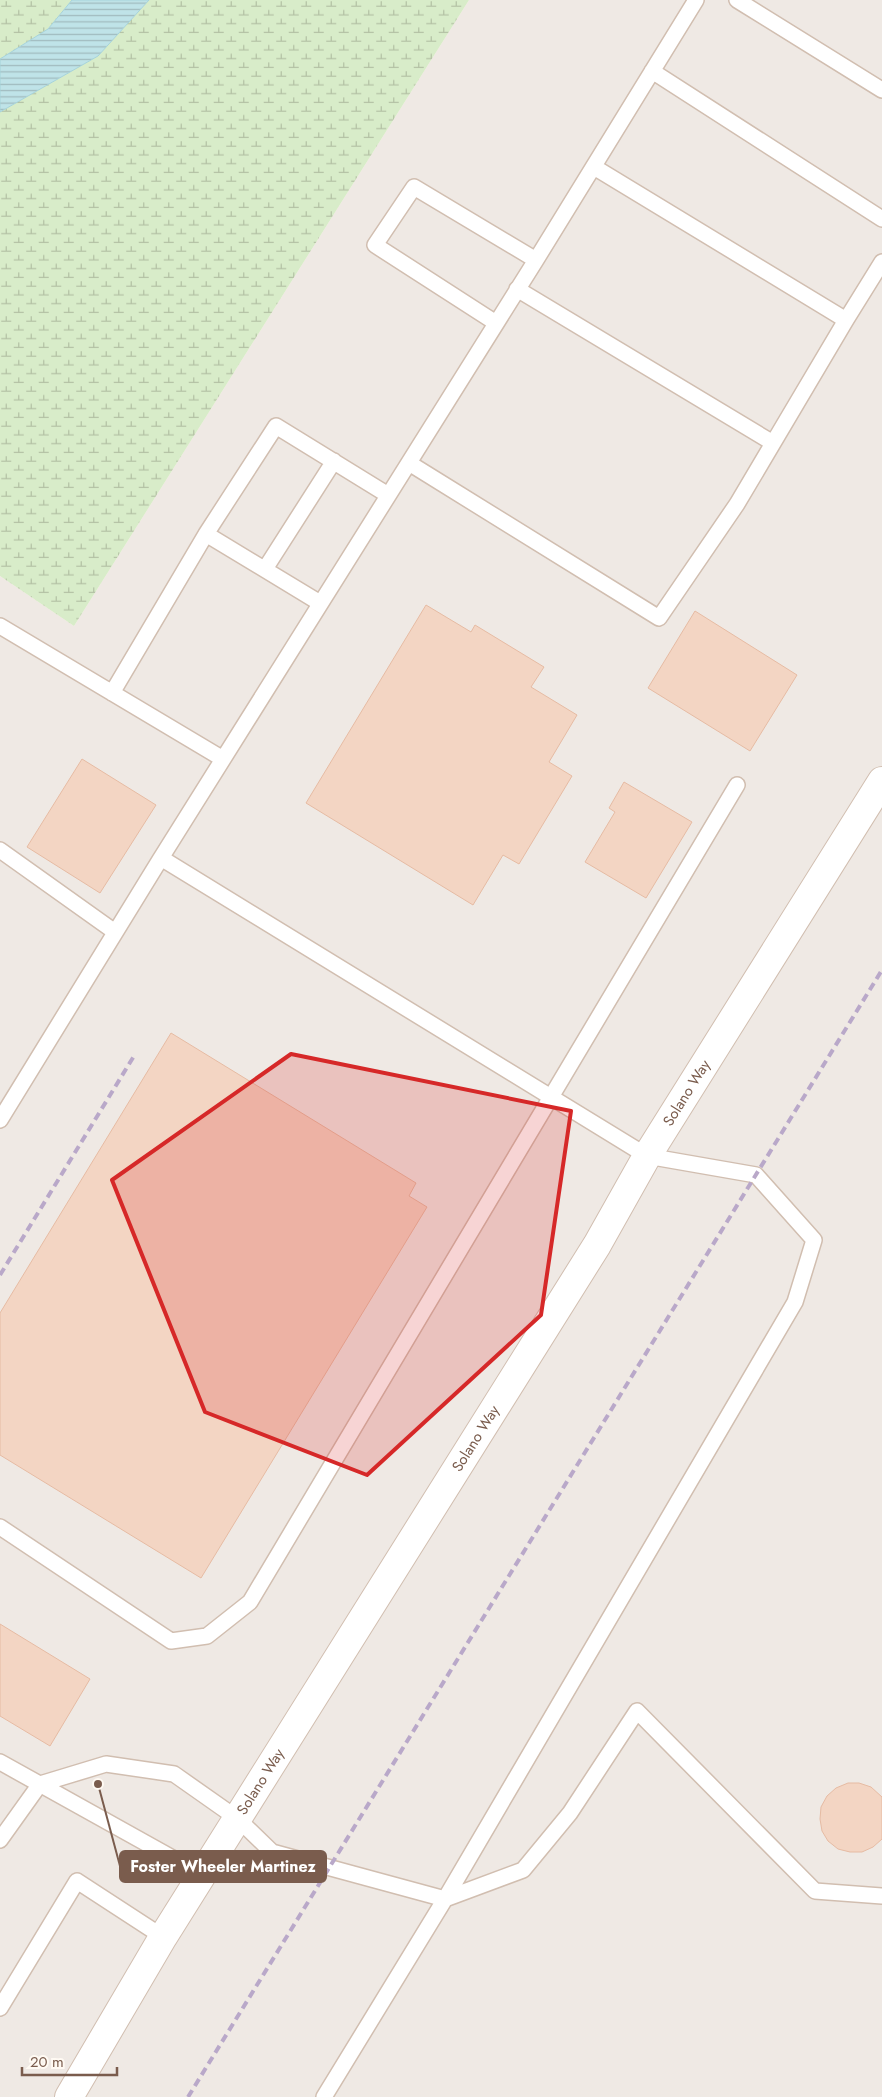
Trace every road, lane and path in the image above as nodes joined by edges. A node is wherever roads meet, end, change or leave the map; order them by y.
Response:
1 (696, 0) edge
2 (738, 0) edge
3 (652, 71) junction
4 (882, 90) edge
5 (594, 167) junction
6 (882, 219) edge
7 (536, 260) junction
8 (882, 262) edge
9 (517, 289) junction
10 (846, 320) junction
11 (496, 323) junction
12 (773, 443) junction
13 (334, 461) junction
14 (409, 463) junction
15 (388, 495) junction
16 (206, 534) junction
17 (265, 569) junction
18 (320, 603) junction
19 (0, 626) edge
20 (112, 693) junction
21 (223, 758) junction
22 (882, 781) edge
23 (737, 785) dead end
24 (0, 850) edge
25 (161, 858) junction
26 (115, 932) junction
27 (550, 1096) junction
28 (0, 1120) edge
29 (647, 1156) junction
30 (0, 1527) edge
31 (0, 1762) edge
32 (40, 1784) junction
33 (238, 1819) junction
34 (0, 1840) edge
35 (203, 1875) junction
36 (882, 1896) edge
37 (445, 1899) junction
38 (164, 1937) junction
39 (0, 2008) edge
40 (69, 2097) edge
41 (324, 2097) edge

1 - 3 lane
2 - 4 lane
3 - 5 lane
3 - 6 lane
5 - 7 lane
5 - 10 lane
7 - 9 lane
7 - 11 lane
8 - 10 lane
9 - 11 lane
9 - 12 lane
10 - 12 lane
11 - 14 lane
12 - 14 lane
13 - 15 lane
13 - 16 lane
13 - 17 lane
14 - 15 lane
15 - 18 lane
16 - 17 lane
16 - 20 lane
17 - 18 lane
18 - 21 lane
19 - 20 lane
20 - 21 lane
21 - 25 lane
22 - 29 street, Solano Way
23 - 27 lane
24 - 26 lane
25 - 26 lane
25 - 27 lane
26 - 28 lane
27 - 29 lane
27 - 30 lane
29 - 33 street, Solano Way
29 - 37 lane
31 - 32 lane
32 - 33 lane
32 - 34 lane
32 - 35 lane
33 - 35 street, Solano Way
33 - 37 lane
35 - 38 street, Solano Way
36 - 37 lane
37 - 41 lane
38 - 39 lane
38 - 40 street, Solano Way

